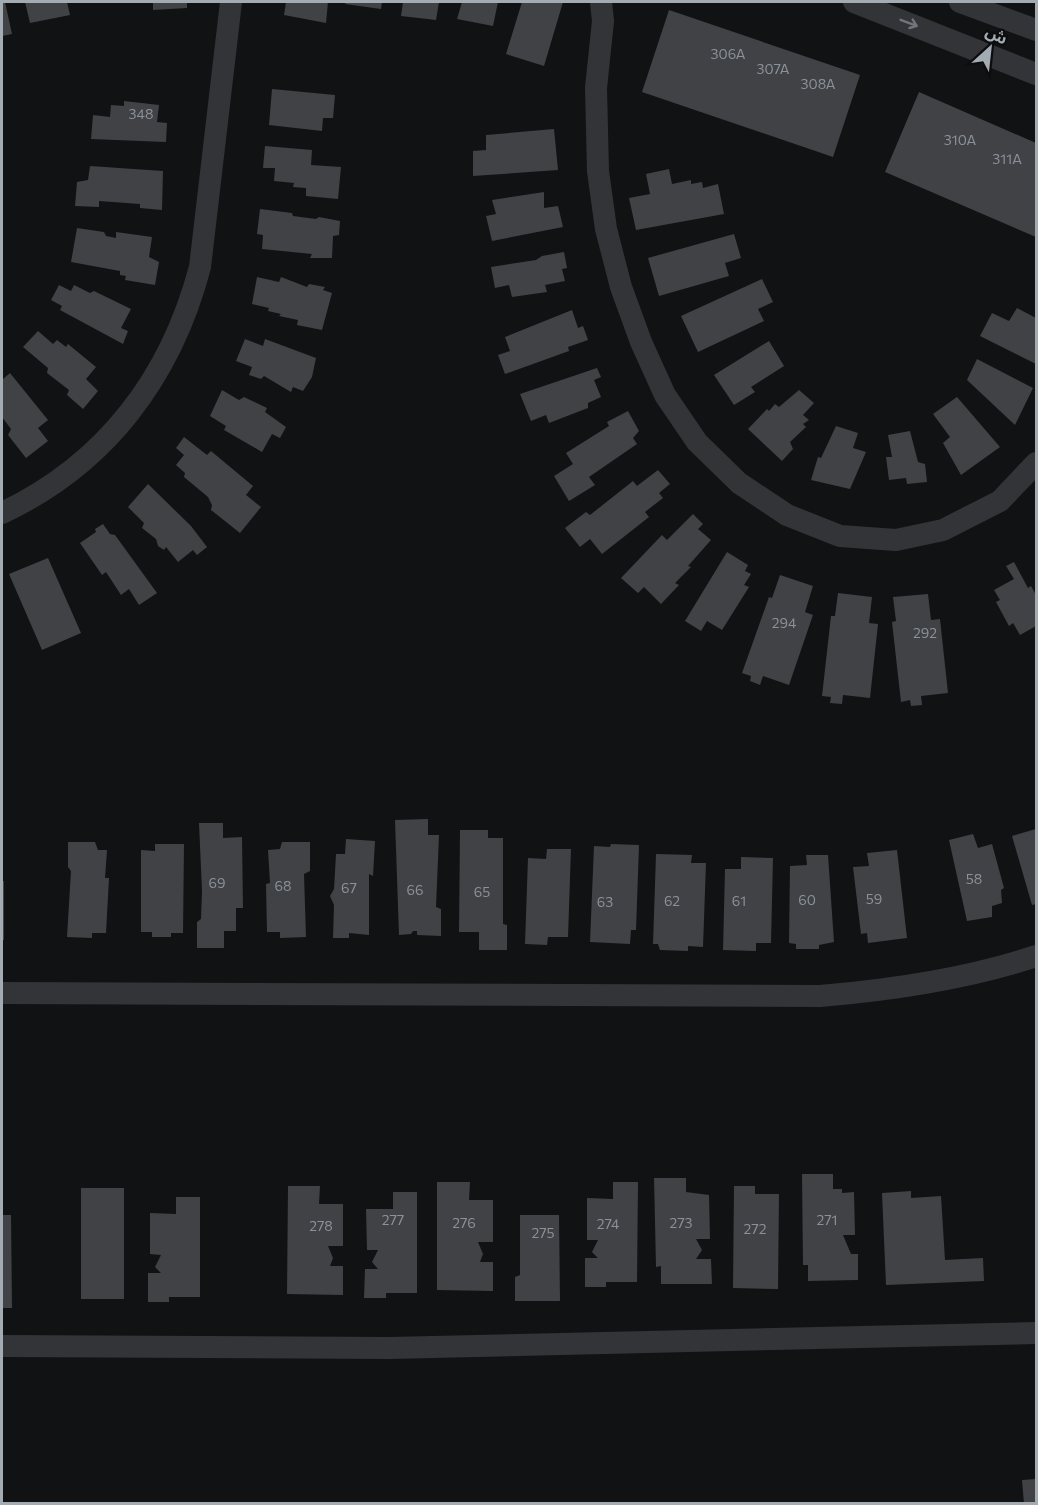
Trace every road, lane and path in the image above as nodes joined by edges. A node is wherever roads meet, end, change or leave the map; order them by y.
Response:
1 (231, 2) edge
2 (619, 2) edge
3 (858, 2) edge
4 (960, 2) edge
5 (602, 11) edge
6 (1031, 24) edge
7 (1036, 74) edge
8 (1036, 463) edge
9 (2, 513) edge
10 (1036, 956) edge
11 (2, 993) edge
12 (1036, 1333) edge
13 (2, 1346) edge

1 - 9 street
2 - 5 street
3 -> 7 street
4 - 6 street
5 - 8 street
10 - 11 street
12 - 13 street

